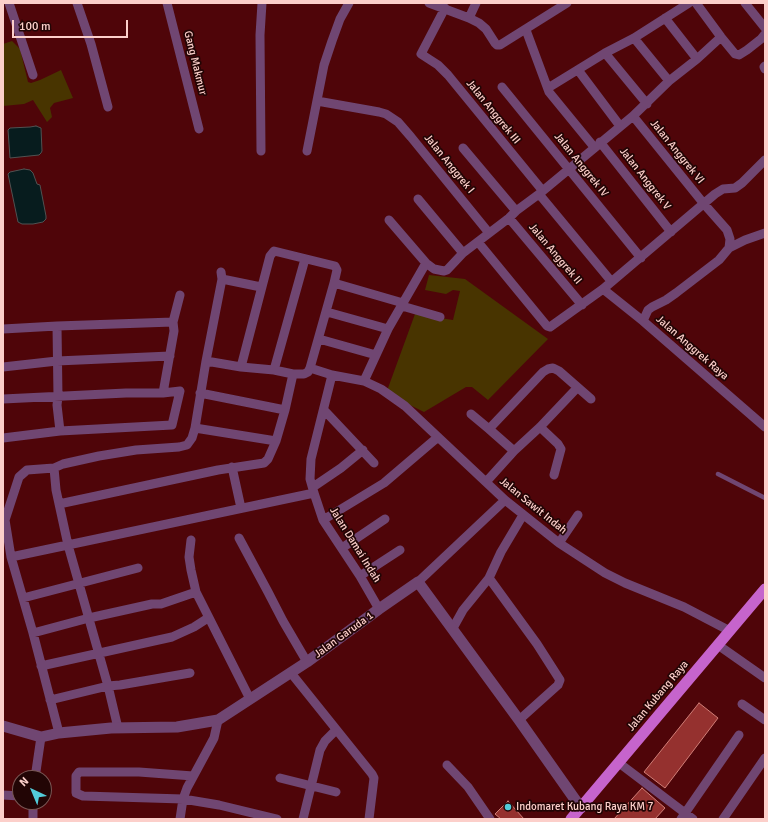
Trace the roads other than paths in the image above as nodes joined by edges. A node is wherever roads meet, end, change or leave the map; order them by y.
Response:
1 (9, 3) edge
2 (77, 3) edge
3 (167, 3) edge
4 (262, 3) edge
5 (349, 3) edge
6 (428, 3) edge
7 (476, 3) edge
8 (567, 3) edge
9 (689, 3) edge
10 (696, 3) edge
11 (745, 3) edge
12 (441, 6) edge
13 (469, 18) junction
14 (665, 18) junction
15 (765, 28) edge
16 (526, 30) junction
17 (765, 34) edge
18 (721, 37) junction
19 (634, 38) junction
20 (604, 54) junction
21 (697, 59) junction
22 (578, 70) junction
23 (33, 75) dead end
24 (669, 81) junction
25 (502, 87) dead end
26 (548, 88) junction
27 (317, 101) junction
28 (647, 104) junction
29 (108, 107) dead end
30 (632, 116) junction
31 (620, 126) junction
32 (199, 129) dead end
33 (597, 144) junction
34 (463, 148) dead end
35 (261, 150) dead end
36 (307, 151) dead end
37 (765, 160) edge
38 (569, 169) junction
39 (540, 192) junction
40 (418, 199) dead end
41 (704, 204) junction
42 (516, 211) junction
43 (509, 218) junction
44 (389, 220) dead end
45 (727, 230) junction
46 (671, 232) junction
47 (489, 233) junction
48 (765, 234) edge
49 (745, 240) junction
50 (478, 242) junction
51 (729, 248) junction
52 (463, 253) junction
53 (641, 258) junction
54 (305, 259) junction
55 (421, 271) junction
56 (611, 281) junction
57 (334, 282) junction
58 (262, 287) junction
59 (603, 289) junction
60 (180, 295) dead end
61 (402, 304) junction
62 (582, 305) junction
63 (327, 312) junction
64 (440, 317) dead end
65 (173, 322) junction
66 (643, 322) junction
67 (57, 326) junction
68 (3, 329) edge
69 (388, 329) junction
70 (319, 339) junction
71 (376, 355) junction
72 (170, 356) junction
73 (57, 361) junction
74 (206, 361) junction
75 (3, 367) edge
76 (241, 367) junction
77 (310, 368) junction
78 (274, 370) junction
79 (293, 374) junction
80 (332, 375) junction
81 (364, 381) junction
82 (578, 388) junction
83 (163, 393) junction
84 (200, 393) junction
85 (58, 397) junction
86 (3, 399) edge
87 (591, 399) dead end
88 (285, 410) junction
89 (324, 410) junction
90 (471, 414) dead end
91 (540, 427) junction
92 (765, 427) edge
93 (195, 428) junction
94 (489, 429) junction
95 (60, 431) junction
96 (438, 437) junction
97 (3, 438) edge
98 (276, 441) junction
99 (363, 450) junction
100 (514, 452) junction
101 (374, 463) dead end
102 (232, 467) junction
103 (54, 468) junction
104 (718, 474) dead end
105 (554, 475) dead end
106 (486, 482) junction
107 (313, 490) junction
108 (765, 498) edge
109 (504, 500) junction
110 (59, 504) junction
111 (241, 508) junction
112 (524, 514) junction
113 (578, 515) dead end
114 (385, 519) dead end
115 (323, 520) junction
116 (238, 538) dead end
117 (190, 540) dead end
118 (559, 543) junction
119 (68, 545) junction
120 (342, 548) junction
121 (400, 550) dead end
122 (11, 557) junction
123 (138, 568) dead end
124 (360, 576) junction
125 (489, 578) junction
126 (418, 582) junction
127 (78, 583) junction
128 (765, 589) edge
129 (196, 592) junction
130 (23, 598) junction
131 (380, 609) junction
132 (89, 618) junction
133 (208, 618) junction
134 (453, 628) junction
135 (730, 631) junction
136 (33, 633) junction
137 (718, 645) junction
138 (98, 653) junction
139 (307, 662) junction
140 (41, 666) junction
141 (291, 672) junction
142 (190, 673) dead end
143 (765, 678) edge
144 (108, 686) junction
145 (250, 699) junction
146 (50, 700) junction
147 (742, 704) dead end
148 (218, 720) junction
149 (519, 720) junction
150 (765, 720) edge
151 (3, 726) edge
152 (118, 728) junction
153 (336, 730) junction
154 (59, 733) junction
155 (738, 735) dead end
156 (41, 737) junction
157 (765, 758) edge
158 (619, 763) junction
159 (447, 765) dead end
160 (36, 770) edge
161 (193, 776) junction
162 (280, 778) dead end
163 (311, 786) junction
164 (336, 792) dead end
165 (183, 800) junction
166 (580, 808) junction
167 (683, 816) edge
168 (180, 819) edge
169 (277, 819) edge
170 (303, 819) edge
171 (369, 819) edge
172 (490, 819) edge
173 (571, 819) edge
174 (693, 819) edge
175 (723, 819) edge

1 - 23 street
2 - 29 street
3 - 32 street, Gang Makmur
4 - 35 street
5 - 27 street
6 - 12 street
7 - 13 street
8 - 16 street
9 - 14 street
10 - 18 street
11 - 15 street
12 - 13 street
12 - 39 street, Jalan Anggrek III
13 - 16 street
14 - 19 street
14 - 21 street
16 - 26 street, Jalan Anggrek V
17 - 18 street
18 - 21 street
19 - 20 street
19 - 24 street
20 - 22 street
20 - 28 street
21 - 24 street
22 - 26 street
22 - 31 street
24 - 28 street
25 - 38 street, Jalan Anggrek IV
26 - 33 street, Jalan Anggrek V
27 - 36 street
27 - 47 street, Jalan Anggrek I
28 - 30 street
30 - 31 street
30 - 41 street, Jalan Anggrek VI
31 - 33 street
33 - 38 street
33 - 46 street, Jalan Anggrek V
34 - 42 street
37 - 41 street
38 - 39 street
38 - 53 street, Jalan Anggrek IV
39 - 42 street
39 - 56 street, Jalan Anggrek III
40 - 52 street
41 - 45 street, Jalan Anggrek VI
41 - 46 street
42 - 43 street
43 - 47 street
43 - 62 street, Jalan Anggrek II
44 - 55 street
45 - 49 street, Jalan Anggrek VI
45 - 51 street
46 - 53 street
47 - 50 street
48 - 49 street
49 - 51 street
50 - 52 street
50 - 62 street
51 - 66 street
52 - 55 street
53 - 56 street
54 - 57 street
54 - 58 street
54 - 78 street
55 - 61 street
56 - 59 street
57 - 61 street
57 - 63 street
58 - 74 street
58 - 76 street
59 - 62 street
59 - 66 street, Jalan Anggrek Raya
60 - 65 street
61 - 64 street
61 - 69 street
63 - 69 street
63 - 70 street
65 - 67 street
65 - 72 street
66 - 92 street, Jalan Anggrek Raya
67 - 68 street
67 - 73 street
69 - 71 street
70 - 71 street
70 - 77 street
71 - 81 street
72 - 73 street
72 - 83 street
73 - 75 street
73 - 85 street
74 - 76 street
74 - 84 street
76 - 78 street
77 - 79 street
77 - 80 street, Jalan Sawit Indah
78 - 79 street
79 - 88 street
80 - 81 street, Jalan Sawit Indah
80 - 89 street, Jalan Damai Indah
81 - 96 street, Jalan Sawit Indah
82 - 87 street
82 - 91 street
82 - 94 street
83 - 85 street
83 - 95 street
84 - 88 street
84 - 93 street
85 - 86 street
85 - 95 street
88 - 98 street
89 - 99 street
89 - 107 street, Jalan Damai Indah
90 - 94 street
91 - 100 street
91 - 105 street
93 - 98 street
93 - 103 street
94 - 100 street
95 - 97 street
96 - 106 street, Jalan Sawit Indah
96 - 115 street
98 - 102 street
99 - 101 street
99 - 107 street
100 - 106 street
102 - 110 street
102 - 111 street
103 - 110 street
103 - 122 street
104 - 108 lane
106 - 109 street, Jalan Sawit Indah
107 - 111 street
107 - 115 street, Jalan Damai Indah
109 - 112 street, Jalan Sawit Indah
109 - 126 street
110 - 119 street
111 - 119 street
112 - 118 street, Jalan Sawit Indah
112 - 125 street
113 - 118 street
114 - 120 street
115 - 120 street, Jalan Damai Indah
116 - 139 street
117 - 129 street
118 - 135 street, Jalan Sawit Indah
119 - 122 street
119 - 127 street
120 - 124 street, Jalan Damai Indah
121 - 124 street
122 - 130 street
123 - 127 street
124 - 131 street, Jalan Damai Indah
125 - 134 street
125 - 149 street
126 - 131 street, Jalan Garuda 1
126 - 134 street
127 - 130 street
127 - 132 street
128 - 135 highway, Jalan Kubang Raya
129 - 132 street
129 - 133 street
130 - 136 street
131 - 139 street, Jalan Garuda 1
132 - 136 street
132 - 138 street
133 - 138 street
133 - 145 street
134 - 149 street
135 - 137 highway, Jalan Kubang Raya
136 - 140 street
137 - 143 street
137 - 158 highway, Jalan Kubang Raya
138 - 140 street
138 - 144 street
139 - 141 street, Jalan Garuda 1
140 - 146 street
141 - 145 street, Jalan Garuda 1
141 - 153 street
142 - 144 street
144 - 146 street
144 - 152 street
145 - 148 street, Jalan Garuda 1
146 - 154 street
147 - 150 street
148 - 152 street, Jalan Garuda 1
148 - 161 street
149 - 166 street
151 - 156 street, Jalan Garuda 1
152 - 154 street, Jalan Garuda 1
153 - 163 street
153 - 171 street
154 - 156 street, Jalan Garuda 1
155 - 167 street
156 - 160 street
157 - 175 street
158 - 166 highway, Jalan Kubang Raya
158 - 167 street
159 - 172 street
161 - 165 street
161 - 165 street
162 - 163 street
163 - 164 street
163 - 170 street
165 - 168 street
165 - 169 street
166 - 173 highway, Jalan Kubang Raya
167 - 174 street

